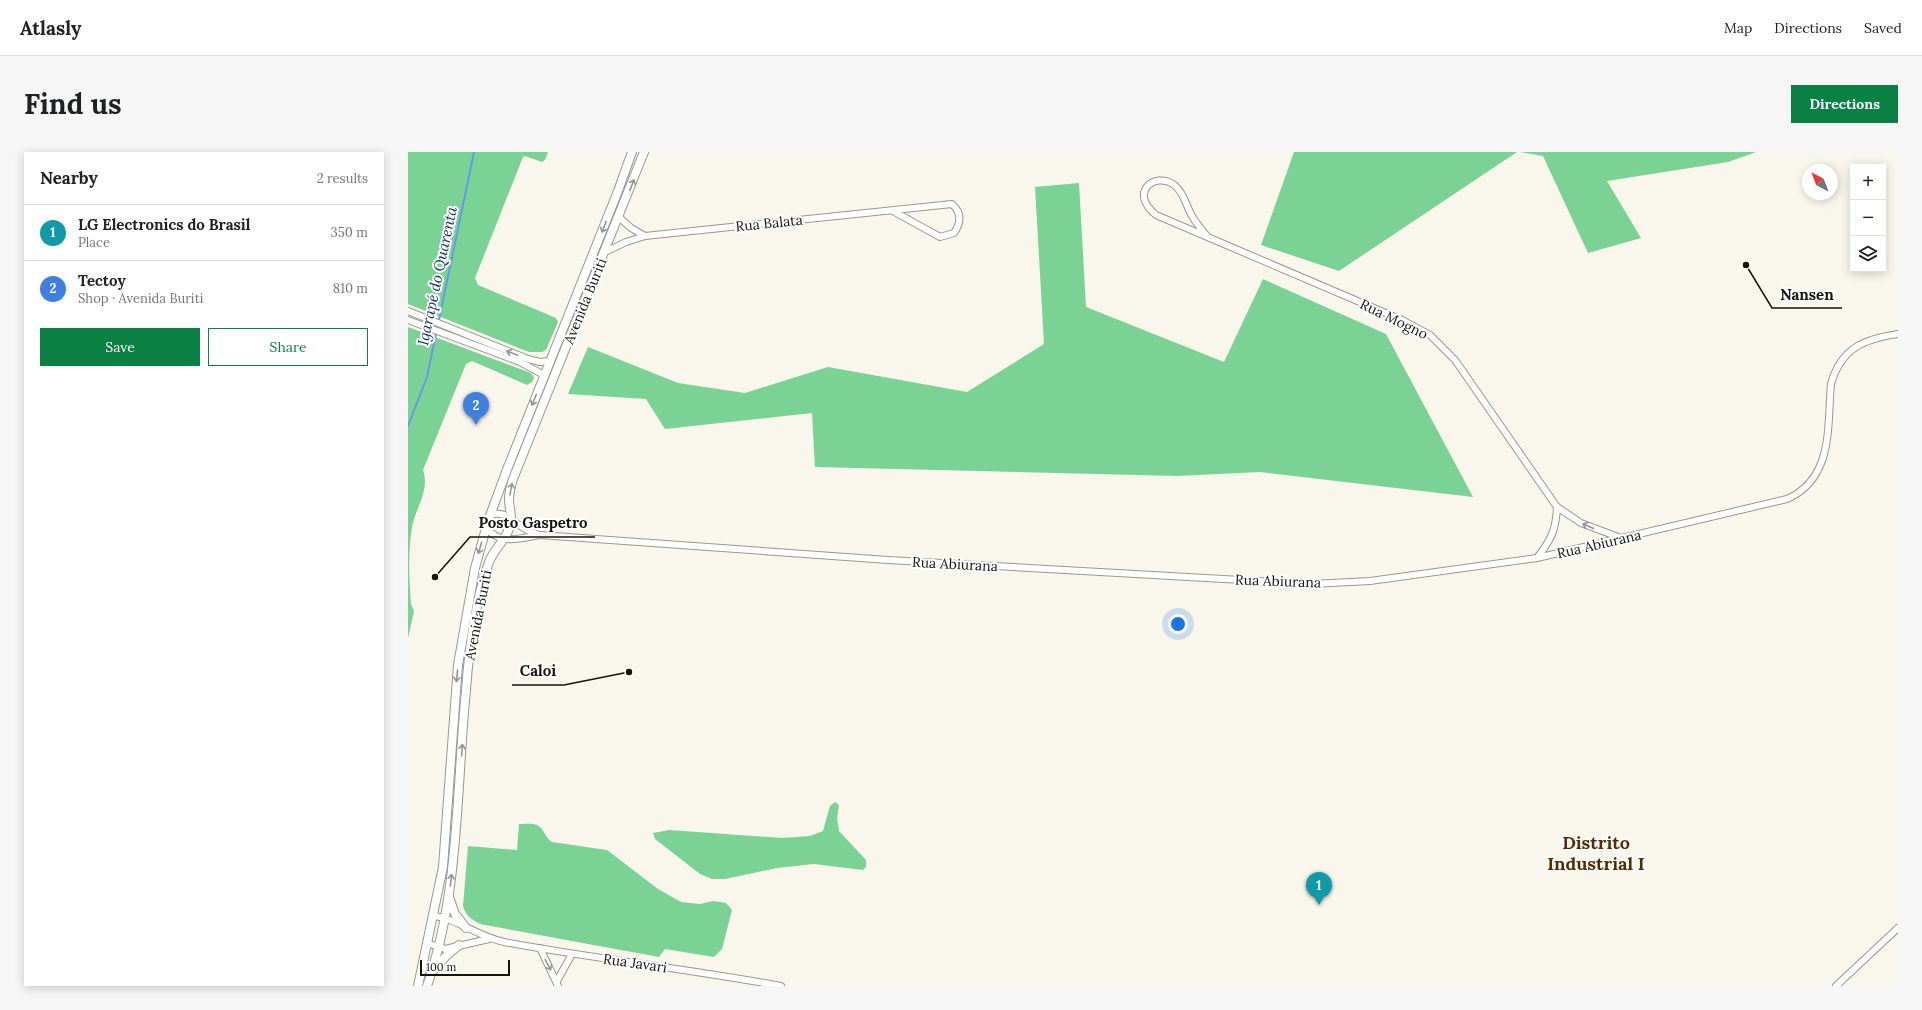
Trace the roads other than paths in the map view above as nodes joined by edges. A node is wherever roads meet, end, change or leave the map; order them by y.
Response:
1 (632, 152) edge
2 (644, 152) edge
3 (893, 211) junction
4 (619, 217) junction
5 (645, 236) junction
6 (1207, 236) junction
7 (605, 252) junction
8 (408, 311) edge
9 (408, 320) edge
10 (448, 331) junction
11 (1898, 334) edge
12 (549, 361) junction
13 (544, 375) junction
14 (1557, 507) junction
15 (490, 514) junction
16 (511, 518) junction
17 (486, 527) junction
18 (540, 535) junction
19 (1622, 538) junction
20 (503, 540) junction
21 (1536, 558) junction
22 (448, 896) junction
23 (433, 916) junction
24 (445, 919) junction
25 (466, 928) junction
26 (1898, 928) edge
27 (489, 939) junction
28 (426, 943) junction
29 (459, 945) junction
30 (438, 948) junction
31 (540, 948) junction
32 (572, 954) junction
33 (431, 975) junction
34 (557, 984) edge
35 (762, 984) edge
36 (418, 986) edge
37 (427, 986) edge
38 (781, 986) edge
39 (1836, 986) edge

1 -> 12 main road, Avenida Buriti
4 -> 2 main road, Avenida Buriti
3 - 3 street, Rua Balata
3 - 5 street, Rua Balata
4 - 5 street
4 - 7 main road, Avenida Buriti
5 - 7 street, Rua Balata
6 - 6 street, Rua Mogno
6 - 14 street, Rua Mogno
16 -> 7 main road, Avenida Buriti
8 - 10 street
9 - 10 street
12 -> 10 street
10 - 13 street
11 - 19 street, Rua Abiurana
12 - 13 main road, Avenida Buriti
13 -> 15 main road, Avenida Buriti
19 -> 14 street, Rua Mogno
14 - 21 street
15 - 16 street, Rua Abiurana
15 - 17 main road, Avenida Buriti
16 - 18 street, Rua Abiurana
16 - 20 main road, Avenida Buriti
17 - 20 street
17 -> 23 main road, Avenida Buriti
18 - 20 street, Rua Abiurana
18 - 21 street, Rua Abiurana
19 - 21 street, Rua Abiurana
22 -> 20 main road, Avenida Buriti
22 - 24 main road, Avenida Buriti
22 - 25 main road
23 - 24 street, Rua Javari
23 - 28 main road, Avenida Buriti
24 - 25 street, Rua Javari
24 - 30 main road, Avenida Buriti
25 - 27 street, Rua Javari
26 - 39 street
27 - 29 street, Rua Javari
27 - 31 street, Rua Javari
28 - 30 street
28 - 36 main road, Avenida Buriti
29 - 30 street, Rua Javari
29 - 33 main road
30 - 33 main road, Avenida Buriti
31 - 32 street, Rua Javari
31 -> 34 street
32 - 34 street
32 - 35 street, Rua Javari
33 - 37 main road, Avenida Buriti
35 - 38 street, Rua Javari

